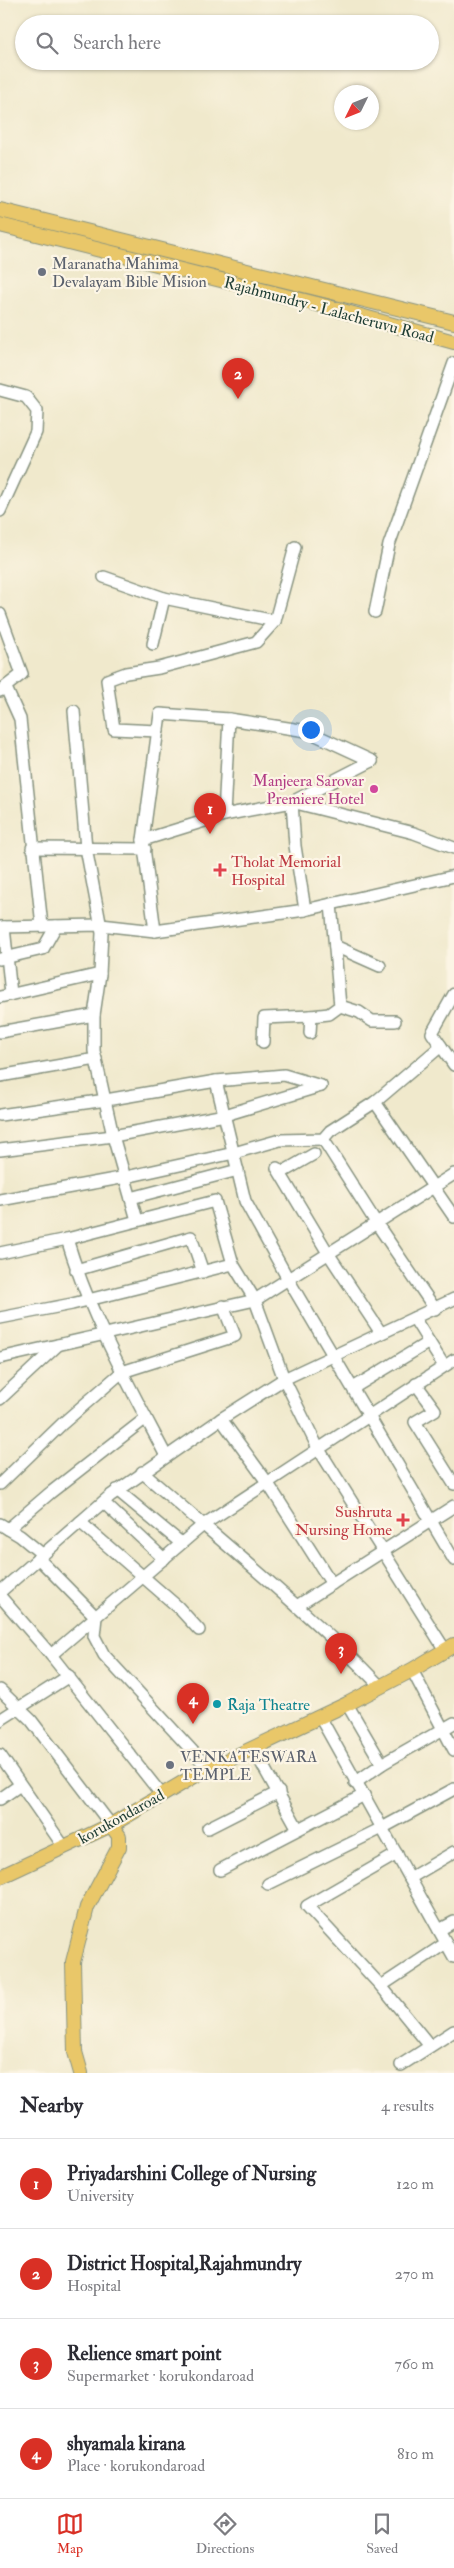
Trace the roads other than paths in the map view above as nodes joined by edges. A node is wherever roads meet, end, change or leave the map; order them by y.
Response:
1 (1, 212) edge
2 (0, 225) edge
3 (454, 322) edge
4 (454, 342) edge
5 (454, 363) edge
6 (0, 390) edge
7 (0, 511) edge
8 (295, 547) dead end
9 (104, 577) dead end
10 (164, 598) junction
11 (375, 612) dead end
12 (0, 614) edge
13 (275, 621) junction
14 (153, 644) dead end
15 (3, 690) edge
16 (74, 711) dead end
17 (229, 719) junction
18 (158, 731) junction
19 (292, 802) junction
20 (224, 815) junction
21 (144, 845) junction
22 (32, 848) junction
23 (86, 848) junction
24 (454, 848) edge
25 (454, 876) edge
26 (331, 904) junction
27 (305, 910) junction
28 (101, 925) junction
29 (42, 926) junction
30 (56, 926) junction
31 (2, 927) edge
32 (154, 931) junction
33 (335, 946) junction
34 (4, 958) edge
35 (380, 966) dead end
36 (100, 974) junction
37 (454, 994) edge
38 (6, 995) edge
39 (340, 1006) junction
40 (94, 1015) junction
41 (311, 1016) junction
42 (395, 1021) dead end
43 (0, 1032) edge
44 (310, 1033) dead end
45 (262, 1042) dead end
46 (441, 1046) junction
47 (96, 1059) junction
48 (454, 1064) edge
49 (0, 1076) edge
50 (216, 1081) junction
51 (106, 1100) junction
52 (375, 1102) junction
53 (0, 1115) edge
54 (225, 1115) junction
55 (113, 1136) junction
56 (323, 1139) junction
57 (0, 1150) edge
58 (234, 1153) junction
59 (314, 1154) dead end
60 (238, 1170) junction
61 (454, 1174) edge
62 (126, 1177) junction
63 (434, 1186) junction
64 (132, 1198) junction
65 (0, 1200) edge
66 (454, 1217) edge
67 (137, 1220) junction
68 (377, 1224) junction
69 (67, 1240) junction
70 (0, 1253) edge
71 (328, 1253) junction
72 (233, 1264) junction
73 (76, 1270) junction
74 (203, 1272) junction
75 (288, 1279) junction
76 (454, 1299) edge
77 (89, 1300) junction
78 (255, 1300) junction
79 (223, 1306) junction
80 (436, 1309) junction
81 (0, 1318) edge
82 (414, 1318) junction
83 (382, 1333) junction
84 (103, 1334) junction
85 (429, 1342) junction
86 (59, 1344) junction
87 (336, 1357) junction
88 (0, 1358) edge
89 (449, 1363) edge
90 (122, 1372) junction
91 (284, 1379) junction
92 (416, 1384) junction
93 (353, 1388) junction
94 (0, 1399) edge
95 (369, 1414) junction
96 (146, 1418) junction
97 (221, 1419) junction
98 (318, 1448) junction
99 (166, 1456) junction
100 (142, 1472) junction
101 (267, 1482) junction
102 (0, 1484) edge
103 (454, 1484) edge
104 (117, 1490) junction
105 (102, 1502) junction
106 (454, 1506) edge
107 (431, 1521) junction
108 (80, 1522) junction
109 (203, 1525) junction
110 (4, 1526) edge
111 (181, 1543) junction
112 (384, 1552) junction
113 (40, 1556) junction
114 (164, 1559) junction
115 (454, 1560) edge
116 (141, 1578) junction
117 (332, 1584) junction
118 (0, 1592) edge
119 (0, 1596) edge
120 (297, 1606) junction
121 (96, 1617) junction
122 (199, 1630) dead end
123 (450, 1648) edge
124 (51, 1655) junction
125 (412, 1670) junction
126 (68, 1676) junction
127 (380, 1686) junction
128 (0, 1690) edge
129 (347, 1704) junction
130 (19, 1707) junction
131 (320, 1716) junction
132 (0, 1720) edge
133 (454, 1723) edge
134 (442, 1730) junction
135 (254, 1748) junction
136 (454, 1750) edge
137 (0, 1755) edge
138 (382, 1764) junction
139 (209, 1769) junction
140 (356, 1782) junction
141 (20, 1786) junction
142 (454, 1788) edge
143 (279, 1792) junction
144 (161, 1794) junction
145 (364, 1795) junction
146 (0, 1799) edge
147 (111, 1825) junction
148 (208, 1828) dead end
149 (382, 1828) junction
150 (298, 1829) junction
151 (64, 1847) junction
152 (454, 1852) edge
153 (397, 1854) junction
154 (220, 1870) dead end
155 (0, 1877) edge
156 (410, 1878) junction
157 (268, 1884) dead end
158 (454, 1922) edge
159 (439, 1930) junction
160 (446, 1943) junction
161 (454, 1956) edge
162 (381, 1986) junction
163 (454, 2031) edge
164 (430, 2046) junction
165 (401, 2065) dead end
166 (81, 2073) edge

1 - 3 main road
2 - 4 main road, Rajahmundry - Lalacheruvu Road
5 - 11 street
6 - 7 street
8 - 13 street
9 - 10 street
10 - 13 street
10 - 14 street
12 - 15 street
13 - 18 street
15 - 22 street
16 - 23 street
17 - 18 street
17 - 19 street
17 - 20 street
18 - 21 street
19 - 20 street
19 - 24 street
19 - 27 street
20 - 21 street
21 - 23 street
21 - 32 street
22 - 23 street
22 - 29 street
23 - 28 street
25 - 26 street
26 - 27 street
26 - 33 street
27 - 32 street
28 - 30 street
28 - 32 street
28 - 36 street
29 - 30 street
29 - 31 street
30 - 34 street
31 - 34 street
33 - 35 street
33 - 39 street
34 - 38 street
36 - 38 street
36 - 40 street
37 - 46 street
39 - 41 street
39 - 42 street
40 - 43 street
40 - 47 street
41 - 44 street
41 - 45 street
46 - 48 street
46 - 52 street
47 - 49 street
47 - 51 street
50 - 51 street
50 - 54 street
50 - 54 street
51 - 53 street
51 - 55 street
52 - 56 street
52 - 63 street
54 - 55 street
54 - 58 street
55 - 57 street
55 - 62 street
56 - 58 street
56 - 68 street
58 - 60 street
58 - 62 street
59 - 71 street
60 - 64 street
60 - 75 street
61 - 63 street
62 - 64 street
62 - 65 street
63 - 66 street
63 - 68 street
64 - 67 street
67 - 69 street
67 - 72 street
68 - 71 street
68 - 80 street
69 - 70 street
69 - 73 street
71 - 75 street
71 - 83 street
72 - 74 street
72 - 78 street
73 - 74 street
73 - 77 street
74 - 77 street
75 - 78 street
75 - 87 street
76 - 80 street
77 - 81 street
77 - 84 street
78 - 79 street
78 - 91 street
79 - 84 street
79 - 90 street
80 - 82 street
82 - 83 street
82 - 85 street
83 - 87 street
84 - 86 street
84 - 90 street
85 - 89 street
85 - 93 street
86 - 88 street
86 - 94 street
87 - 91 street
87 - 93 street
89 - 92 street
90 - 96 street
90 - 102 street
91 - 97 street
91 - 98 street
92 - 95 street
92 - 103 street
93 - 95 street
95 - 98 street
95 - 107 street
96 - 99 street
96 - 110 street
97 - 99 street
97 - 101 street
98 - 101 street
98 - 112 street
99 - 100 street
100 - 104 street
100 - 109 street
101 - 109 street
101 - 117 street
104 - 105 street
104 - 111 street
105 - 108 street
105 - 114 street
106 - 107 street
107 - 112 street
107 - 115 street
108 - 113 street
108 - 116 street
109 - 111 street
109 - 120 street
110 - 113 street
111 - 114 street
112 - 117 street
112 - 123 street
113 - 118 street
113 - 121 street
114 - 116 street
116 - 121 street
116 - 122 street
117 - 120 street
119 - 124 street
120 - 127 street
121 - 124 street
121 - 139 street
123 - 125 main road, korukondaroad
124 - 126 street
125 - 127 main road, korukondaroad
125 - 134 street
126 - 130 street
126 - 144 street
127 - 129 main road, korukondaroad
128 - 130 street
129 - 131 main road, korukondaroad
129 - 138 street
130 - 132 street
130 - 147 street
131 - 135 main road, korukondaroad
131 - 140 street
133 - 134 street
134 - 136 street
134 - 138 street
135 - 139 main road, korukondaroad
135 - 143 street
137 - 141 street
138 - 140 street
139 - 144 main road, korukondaroad
140 - 145 street
141 - 146 street
141 - 151 street
142 - 149 street
143 - 148 street
143 - 150 street
144 - 147 main road, korukondaroad
145 - 149 street
145 - 150 street
147 - 151 main road, korukondaroad
147 - 166 main road
149 - 153 street
149 - 157 street
150 - 154 street
151 - 155 main road, korukondaroad
152 - 156 street
153 - 156 street
153 - 162 street
156 - 159 street
158 - 159 street
159 - 160 street
160 - 161 street
160 - 162 street
162 - 164 street
163 - 164 street
164 - 165 street

